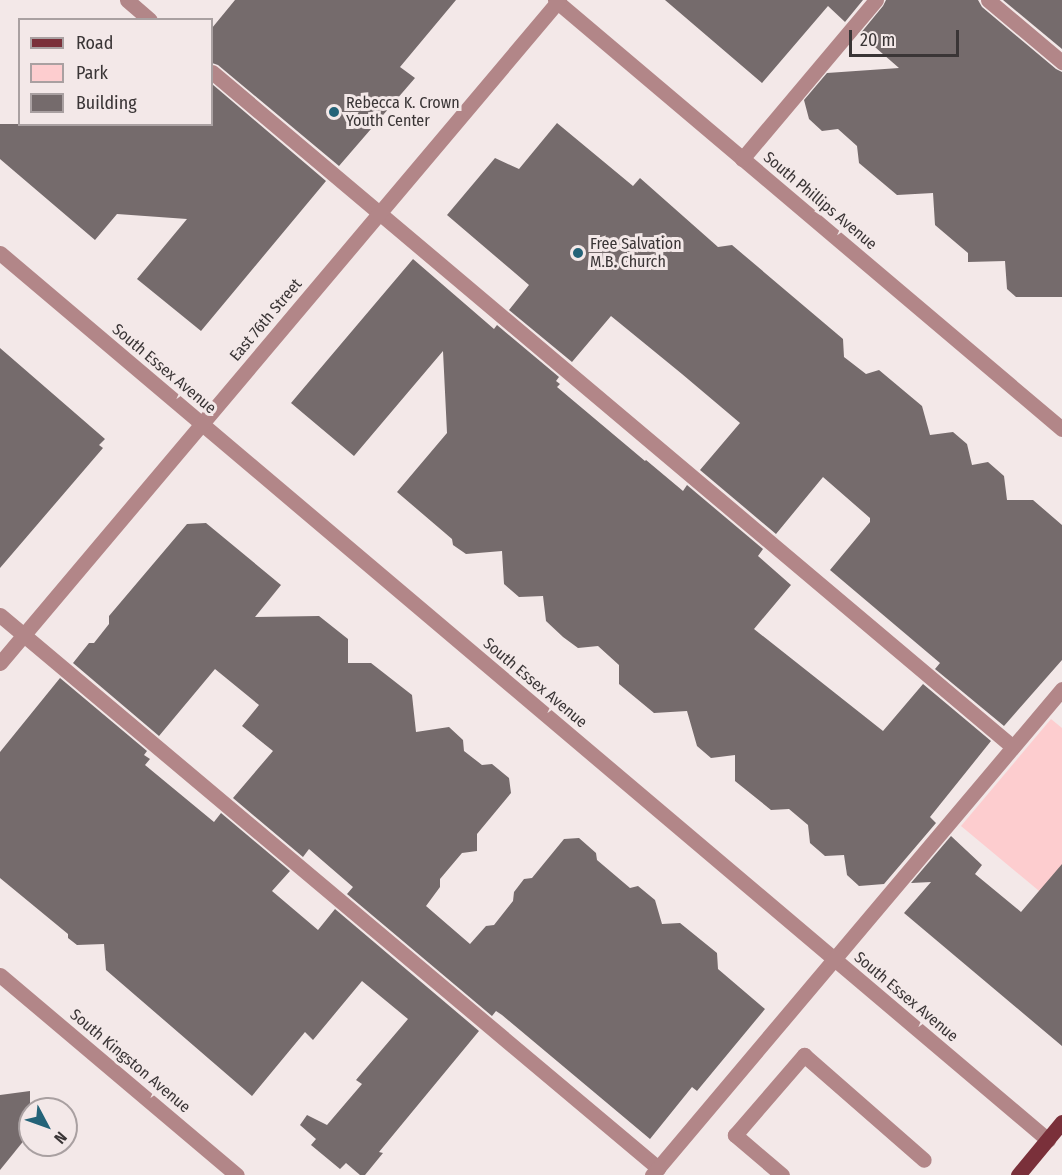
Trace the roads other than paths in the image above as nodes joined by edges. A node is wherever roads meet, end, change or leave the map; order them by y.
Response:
1 (127, 0) edge
2 (876, 0) edge
3 (988, 0) edge
4 (557, 1) edge
5 (148, 18) edge
6 (1062, 62) edge
7 (213, 73) edge
8 (742, 159) junction
9 (379, 213) junction
10 (0, 253) edge
11 (201, 424) junction
12 (1062, 429) edge
13 (0, 615) edge
14 (24, 635) junction
15 (0, 663) edge
16 (1062, 689) edge
17 (1013, 747) junction
18 (834, 959) junction
19 (0, 975) edge
20 (1062, 1122) edge
21 (1048, 1140) junction
22 (924, 1160) dead end
23 (655, 1172) edge
24 (237, 1175) edge
25 (782, 1175) edge
26 (1018, 1175) edge

1 - 5 street
2 - 8 street
3 - 6 street
4 - 8 street, South Phillips Avenue
4 - 9 street, East 76th Street
7 - 9 street
8 - 12 street, South Phillips Avenue
9 - 11 street, East 76th Street
9 - 17 street
10 - 11 street, South Essex Avenue
11 - 14 street, East 76th Street
11 - 18 street, South Essex Avenue
13 - 14 street
14 - 15 street, East 76th Street
14 - 23 street
16 - 17 street
17 - 18 street
18 - 21 street, South Essex Avenue
18 - 23 street
19 - 24 street, South Kingston Avenue
20 - 21 main road
21 - 26 main road
22 - 25 street

